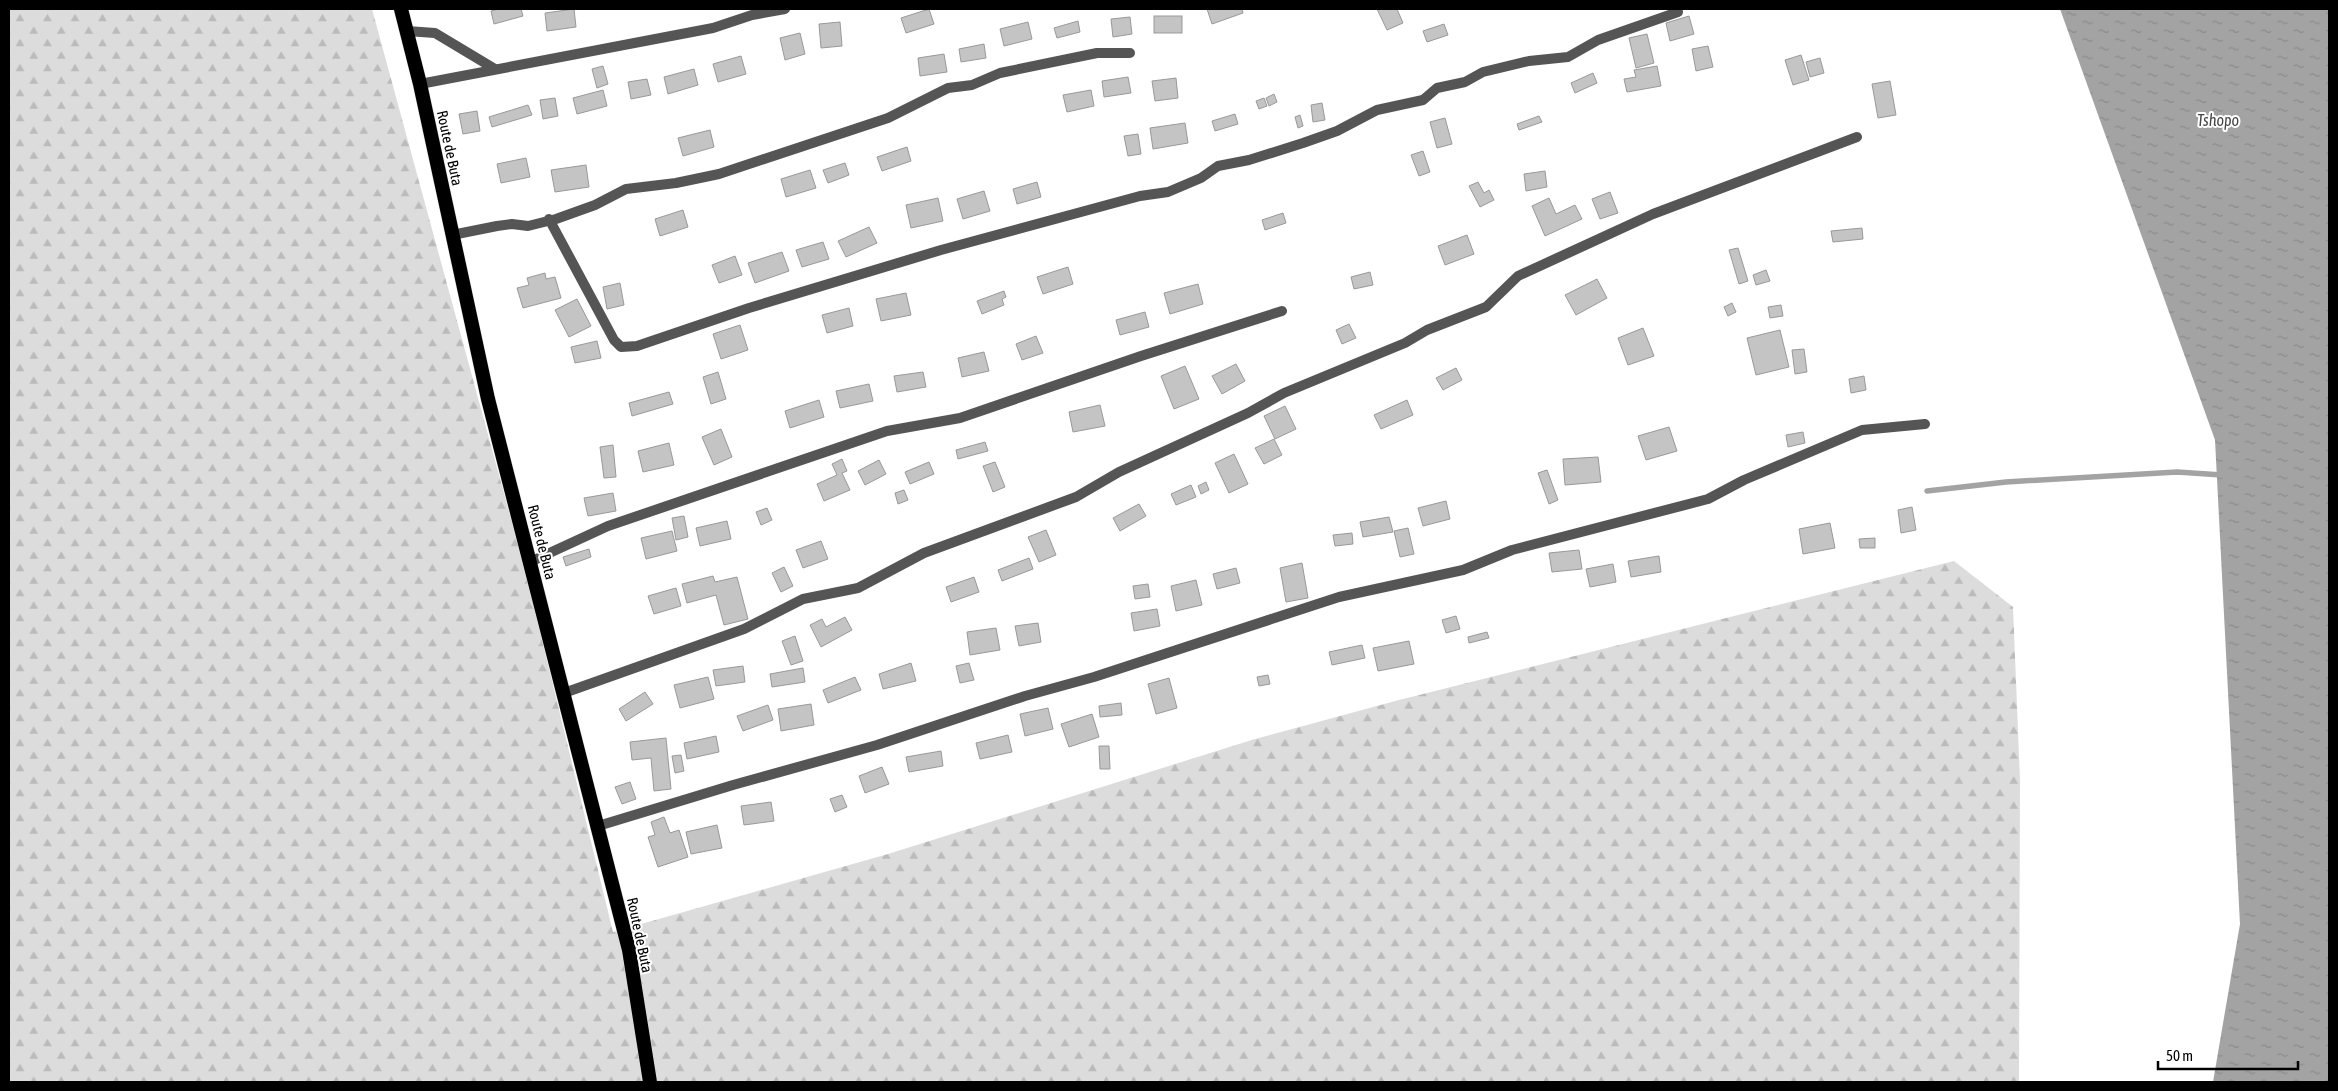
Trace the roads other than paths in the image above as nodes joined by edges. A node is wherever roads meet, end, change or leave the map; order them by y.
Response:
1 (401, 9) edge
2 (785, 9) edge
3 (1678, 12) dead end
4 (406, 31) junction
5 (1130, 53) dead end
6 (495, 69) junction
7 (420, 84) junction
8 (1856, 137) dead end
9 (549, 219) junction
10 (452, 235) junction
11 (1282, 311) dead end
12 (1925, 424) dead end
13 (530, 562) junction
14 (564, 693) junction
15 (598, 826) junction
16 (650, 1082) edge

1 - 4 highway, Route de Buta
2 - 6 street
3 - 9 street
4 - 6 street
4 - 7 highway, Route de Buta
5 - 9 street
6 - 7 street
7 - 10 highway, Route de Buta
8 - 14 street
9 - 10 street
10 - 13 highway, Route de Buta
11 - 13 street
12 - 15 street
13 - 14 highway, Route de Buta
14 - 15 highway, Route de Buta
15 - 16 highway, Route de Buta

